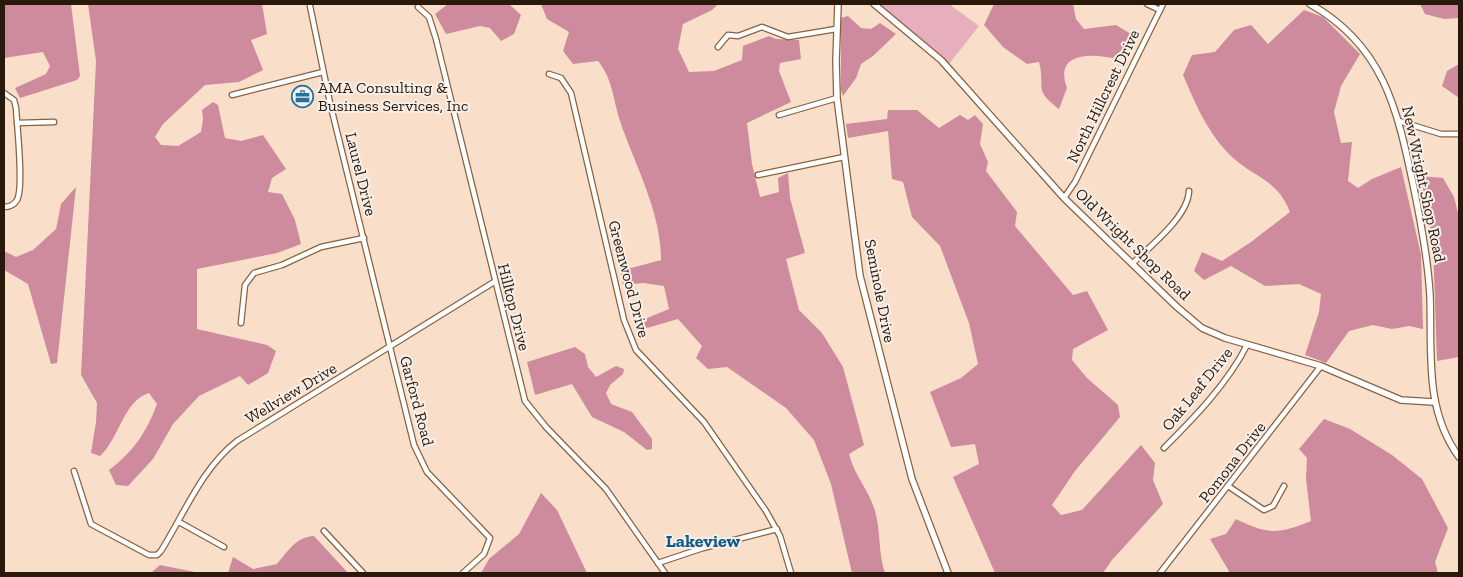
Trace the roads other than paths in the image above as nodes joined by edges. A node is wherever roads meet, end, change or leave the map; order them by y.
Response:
1 (838, 4) edge
2 (874, 4) edge
3 (1147, 4) edge
4 (1163, 4) edge
5 (1310, 4) edge
6 (310, 6) dead end
7 (418, 7) dead end
8 (1160, 10) junction
9 (836, 29) junction
10 (718, 47) dead end
11 (323, 72) junction
12 (549, 74) dead end
13 (4, 93) edge
14 (232, 95) dead end
15 (837, 98) junction
16 (779, 115) dead end
17 (1399, 121) junction
18 (54, 122) dead end
19 (17, 123) junction
20 (1459, 134) edge
21 (844, 157) junction
22 (758, 175) dead end
23 (1189, 192) dead end
24 (1064, 198) junction
25 (4, 207) edge
26 (364, 238) junction
27 (1132, 264) junction
28 (494, 282) junction
29 (241, 323) dead end
30 (1247, 345) junction
31 (390, 347) junction
32 (1321, 366) junction
33 (1434, 402) junction
34 (1164, 448) dead end
35 (1458, 452) edge
36 (74, 471) dead end
37 (1228, 486) junction
38 (1284, 486) dead end
39 (179, 522) junction
40 (776, 529) junction
41 (324, 531) dead end
42 (224, 547) dead end
43 (658, 563) junction
44 (363, 573) edge
45 (463, 573) edge
46 (665, 573) edge
47 (790, 573) edge
48 (948, 573) edge
49 (1160, 573) edge

1 - 9 street, Seminole Drive
2 - 24 street, Old Wright Shop Road
3 - 8 street
4 - 8 street, North Hillcrest Drive
5 - 17 street, New Wright Shop Road
6 - 11 street, Laurel Drive
7 - 28 street, Hilltop Drive
8 - 24 street, North Hillcrest Drive
9 - 10 street
9 - 15 street, Seminole Drive
11 - 14 street
11 - 26 street, Laurel Drive
12 - 40 street, Greenwood Drive
13 - 19 street
15 - 16 street
15 - 21 street, Seminole Drive
17 - 20 street
17 - 33 street, New Wright Shop Road
18 - 19 street
19 - 25 street
21 - 22 street
21 - 48 street, Seminole Drive
23 - 27 street
24 - 27 street, Old Wright Shop Road
26 - 29 street
26 - 31 street, Laurel Drive
27 - 30 street, Old Wright Shop Road
28 - 31 street, Wellview Drive
28 - 43 street, Hilltop Drive
30 - 32 street, Old Wright Shop Road
30 - 34 street, Oak Leaf Drive
31 - 39 street, Wellview Drive
31 - 45 street, Garford Road
32 - 33 street, Old Wright Shop Road
32 - 37 street, Pomona Drive
33 - 35 street, New Wright Shop Road
36 - 39 street, Wellview Drive
37 - 38 street
37 - 49 street, Pomona Drive
39 - 42 street
40 - 43 street
40 - 47 street, Greenwood Drive
41 - 44 street
43 - 46 street, Hilltop Drive

